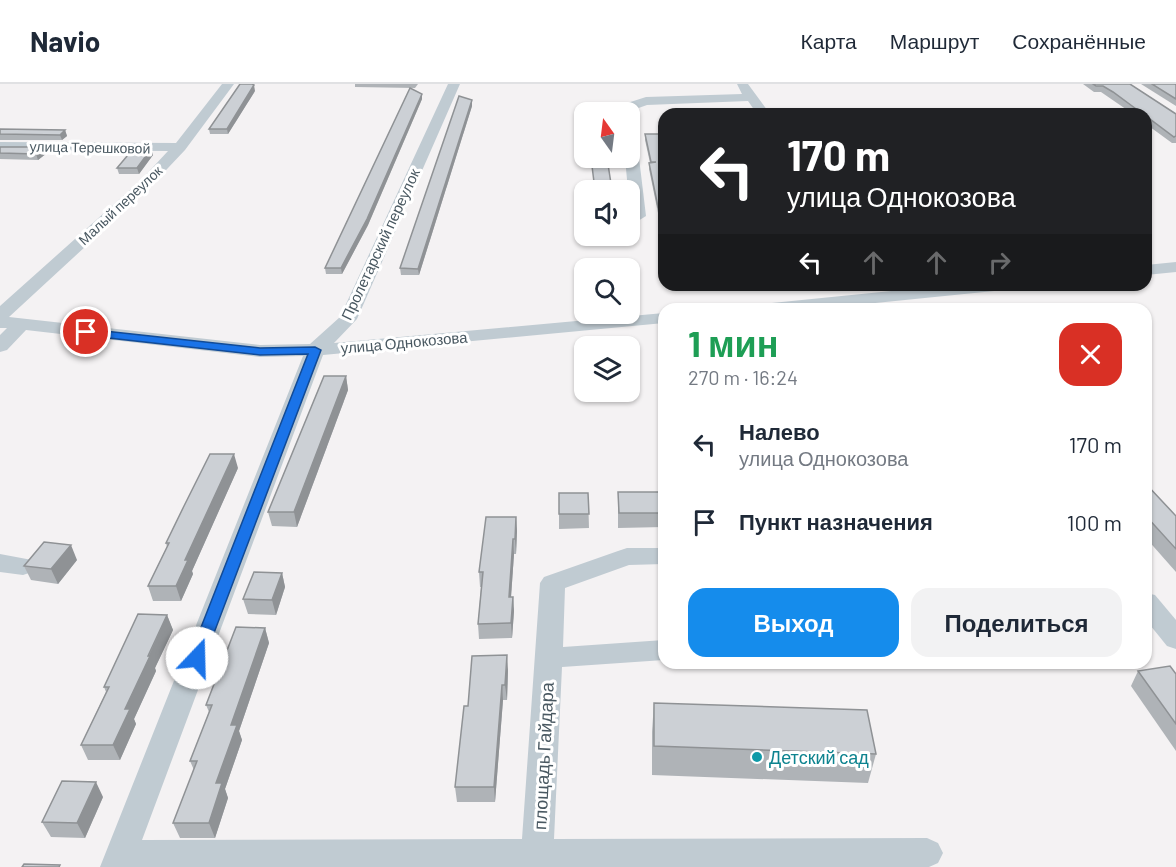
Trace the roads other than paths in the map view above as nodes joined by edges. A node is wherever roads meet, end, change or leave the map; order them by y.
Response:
1 (228, 84) edge
2 (454, 84) edge
3 (741, 84) edge
4 (751, 97) junction
5 (640, 103) edge
6 (759, 108) edge
7 (0, 146) edge
8 (180, 147) junction
9 (1176, 267) edge
10 (1152, 269) edge
11 (954, 291) edge
12 (903, 297) edge
13 (832, 303) edge
14 (0, 316) edge
15 (658, 319) edge
16 (0, 322) edge
17 (21, 325) junction
18 (0, 346) edge
19 (315, 350) junction
20 (658, 556) edge
21 (1152, 609) edge
22 (1176, 639) edge
23 (658, 650) edge
24 (548, 658) junction
25 (927, 853) dead end
26 (537, 854) junction
27 (119, 861) edge

1 - 8 street, Малый переулок
2 - 19 street, Пролетарский переулок
3 - 4 street
4 - 5 street
4 - 6 street
7 - 8 street, улица Терешковой
8 - 14 street, Малый переулок
9 - 10 street
11 - 12 street
12 - 13 street
15 - 19 street, улица Однокозова
16 - 17 street, улица Однокозова
17 - 18 street
17 - 19 street, улица Однокозова
19 - 27 street, Пролетарский переулок
20 - 24 street, площадь Гайдара
21 - 22 street
23 - 24 street
24 - 26 street, площадь Гайдара
25 - 26 street
26 - 27 street

